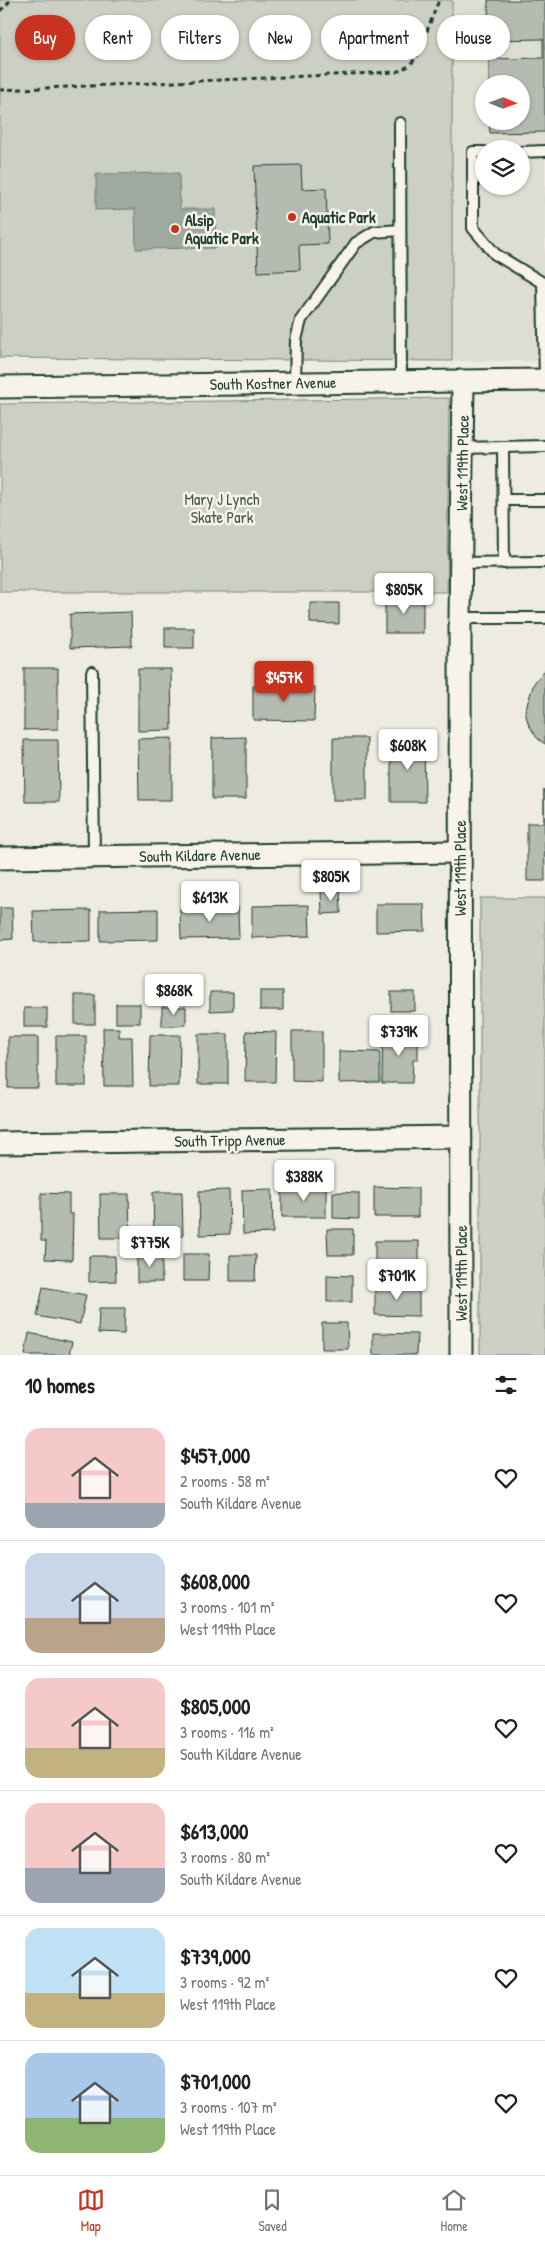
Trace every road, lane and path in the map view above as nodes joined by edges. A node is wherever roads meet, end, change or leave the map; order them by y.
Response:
1 (11, 0) edge
2 (439, 0) edge
3 (0, 12) edge
4 (0, 90) edge
5 (400, 123) dead end
6 (545, 151) edge
7 (475, 152) edge
8 (530, 152) edge
9 (400, 230) junction
10 (544, 283) edge
11 (545, 380) edge
12 (463, 381) junction
13 (401, 382) junction
14 (295, 383) junction
15 (0, 387) edge
16 (545, 446) edge
17 (503, 447) junction
18 (462, 448) junction
19 (504, 500) junction
20 (545, 500) edge
21 (545, 562) edge
22 (504, 563) junction
23 (461, 564) junction
24 (460, 618) junction
25 (545, 618) edge
26 (92, 672) dead end
27 (460, 852) junction
28 (94, 856) junction
29 (0, 858) edge
30 (460, 1137) junction
31 (0, 1143) edge
32 (461, 1355) edge

1 - 3 path
2 - 4 path
5 - 9 lane
6 - 8 lane
7 - 10 lane
9 - 13 lane
9 - 14 lane
10 - 11 lane
11 - 12 street, South Kostner Avenue
12 - 13 street, South Kostner Avenue
12 - 18 street, West 119th Place
13 - 14 street, South Kostner Avenue
14 - 15 street, South Kostner Avenue
16 - 17 lane
17 - 18 lane
17 - 19 lane
18 - 23 street, West 119th Place
19 - 20 lane
19 - 22 lane
21 - 22 lane
22 - 23 lane
23 - 24 street, West 119th Place
24 - 25 lane
24 - 27 street, West 119th Place
26 - 28 lane
27 - 28 street, South Kildare Avenue
27 - 30 street, West 119th Place
28 - 29 street, South Kildare Avenue
30 - 31 street, South Tripp Avenue
30 - 32 street, West 119th Place

